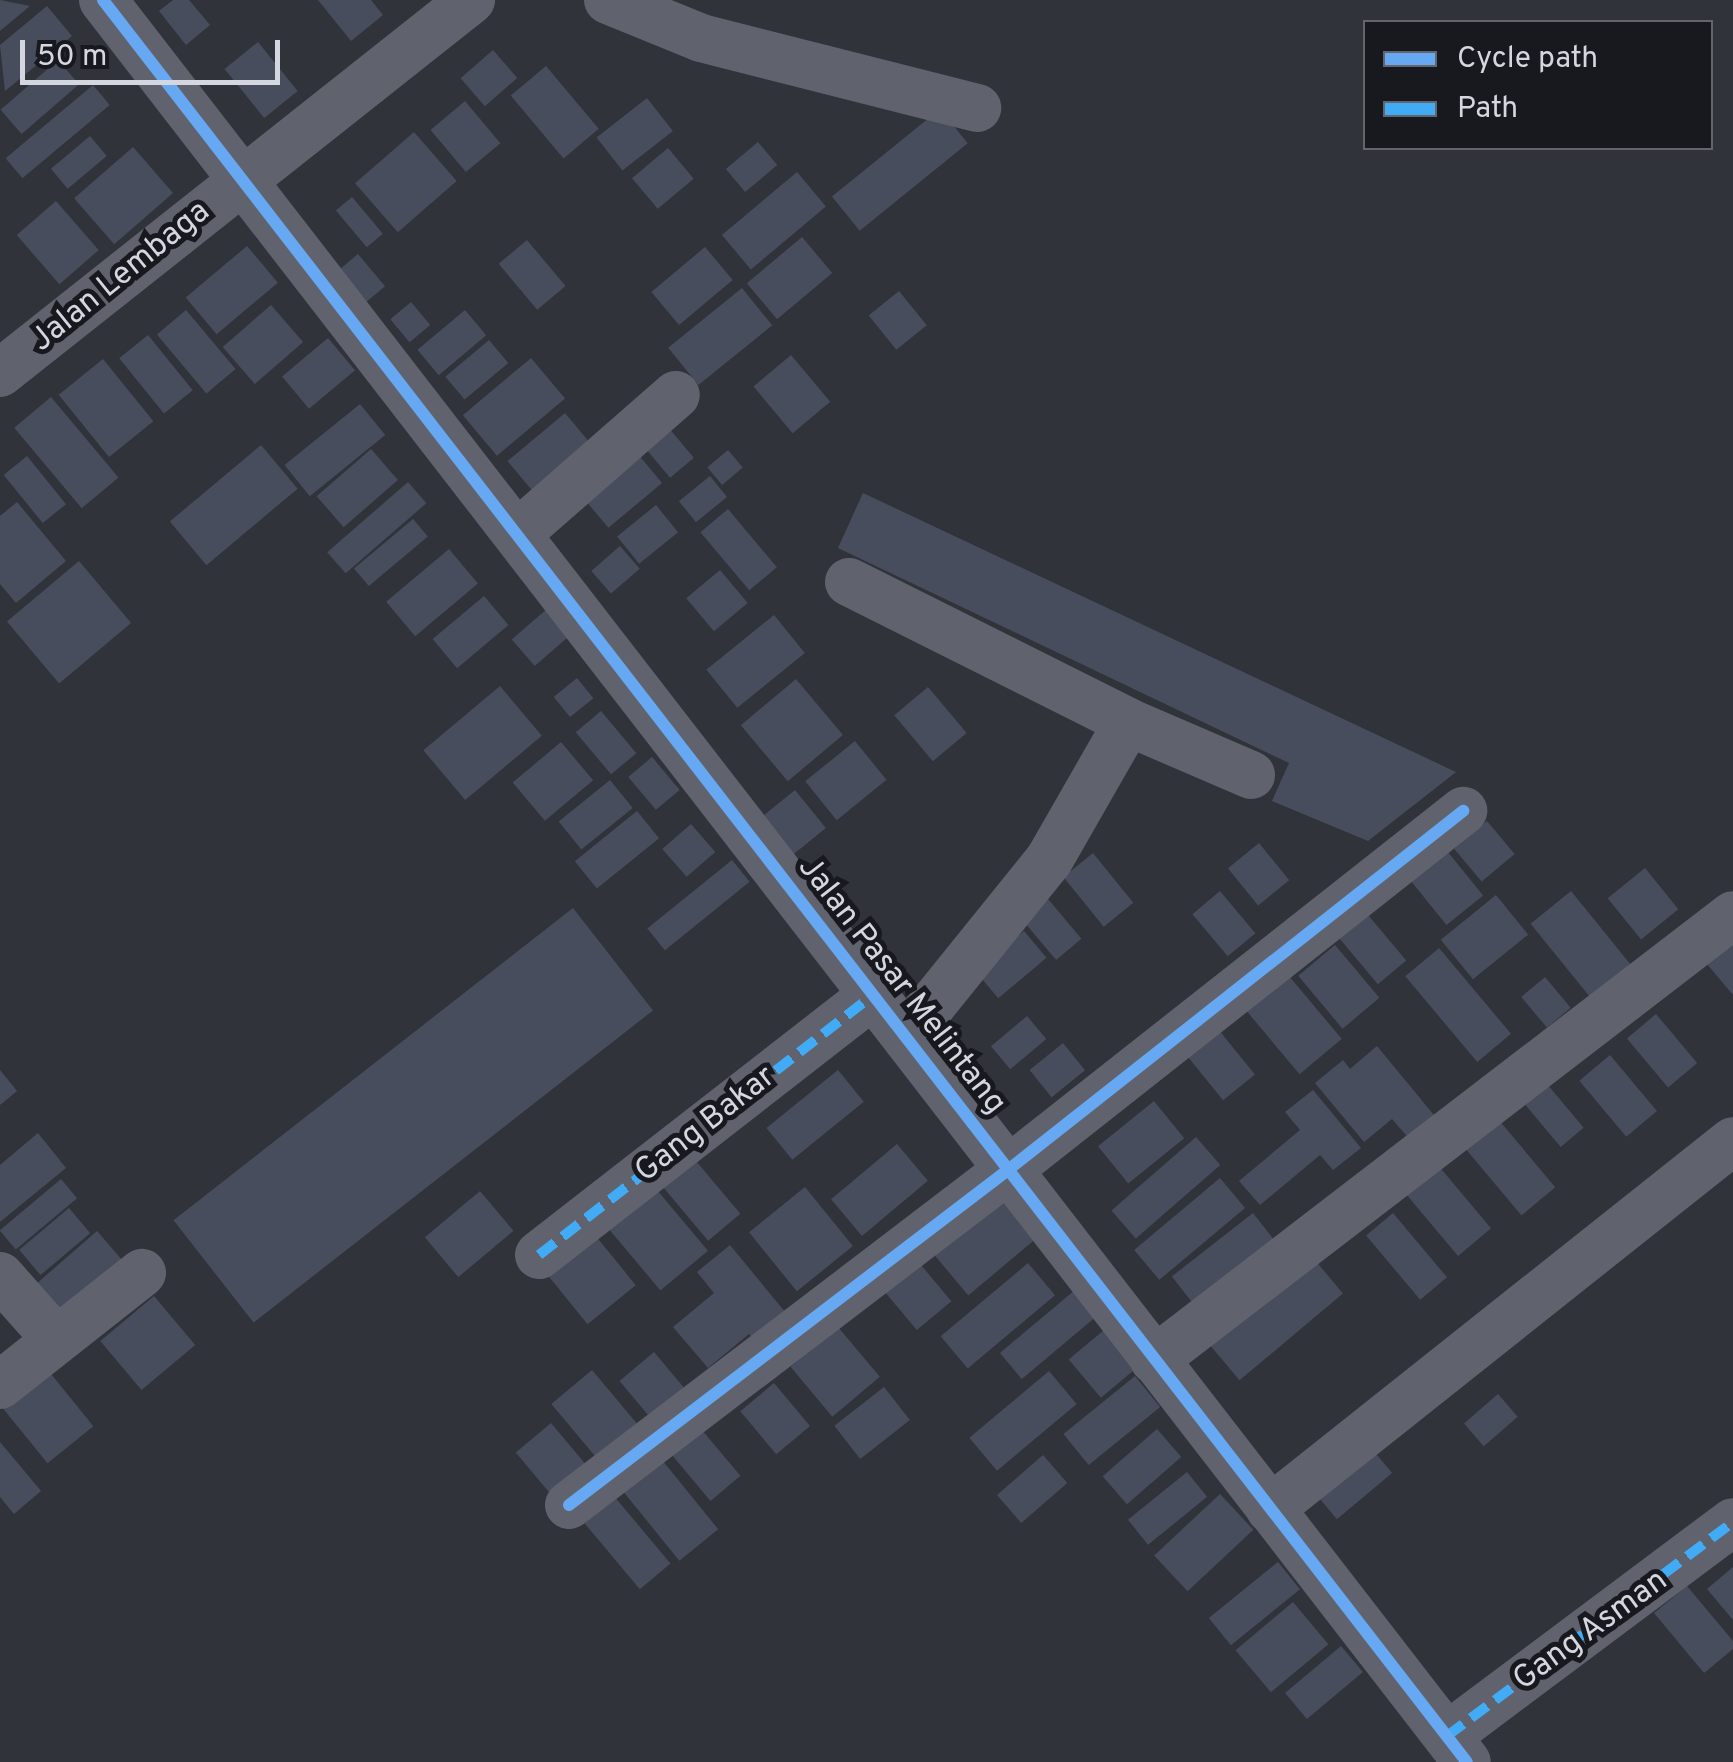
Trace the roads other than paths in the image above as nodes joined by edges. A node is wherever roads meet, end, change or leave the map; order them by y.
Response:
1 (103, 0) edge
2 (471, 0) edge
3 (608, 0) edge
4 (977, 108) dead end
5 (269, 212) junction
6 (0, 373) edge
7 (676, 395) dead end
8 (518, 534) junction
9 (849, 582) dead end
10 (1128, 722) junction
11 (1251, 775) dead end
12 (1462, 811) dead end
13 (1733, 915) edge
14 (874, 995) junction
15 (906, 1037) junction
16 (1733, 1140) edge
17 (1008, 1170) junction
18 (539, 1256) dead end
19 (142, 1273) dead end
20 (0, 1276) edge
21 (56, 1339) junction
22 (1154, 1360) junction
23 (0, 1384) edge
24 (569, 1504) dead end
25 (1270, 1509) junction
26 (1733, 1522) edge
27 (1457, 1749) edge

1 - 5 street, Jalan Pasar Melintang
2 - 5 street, Jalan Lembaga
3 - 4 street
5 - 6 street, Jalan Lembaga
5 - 8 street, Jalan Pasar Melintang
7 - 8 street
8 - 14 street, Jalan Pasar Melintang
9 - 10 street
10 - 11 street
10 - 15 street
12 - 17 street
13 - 22 street
14 - 15 street, Jalan Pasar Melintang
14 - 18 street, Gang Bakar
15 - 17 street, Jalan Pasar Melintang
16 - 25 street
17 - 22 street, Jalan Pasar Melintang
17 - 24 street
19 - 21 street
20 - 21 street
21 - 23 street
22 - 25 street, Jalan Pasar Melintang
25 - 27 street, Jalan Pasar Melintang
26 - 27 street, Gang Asman

